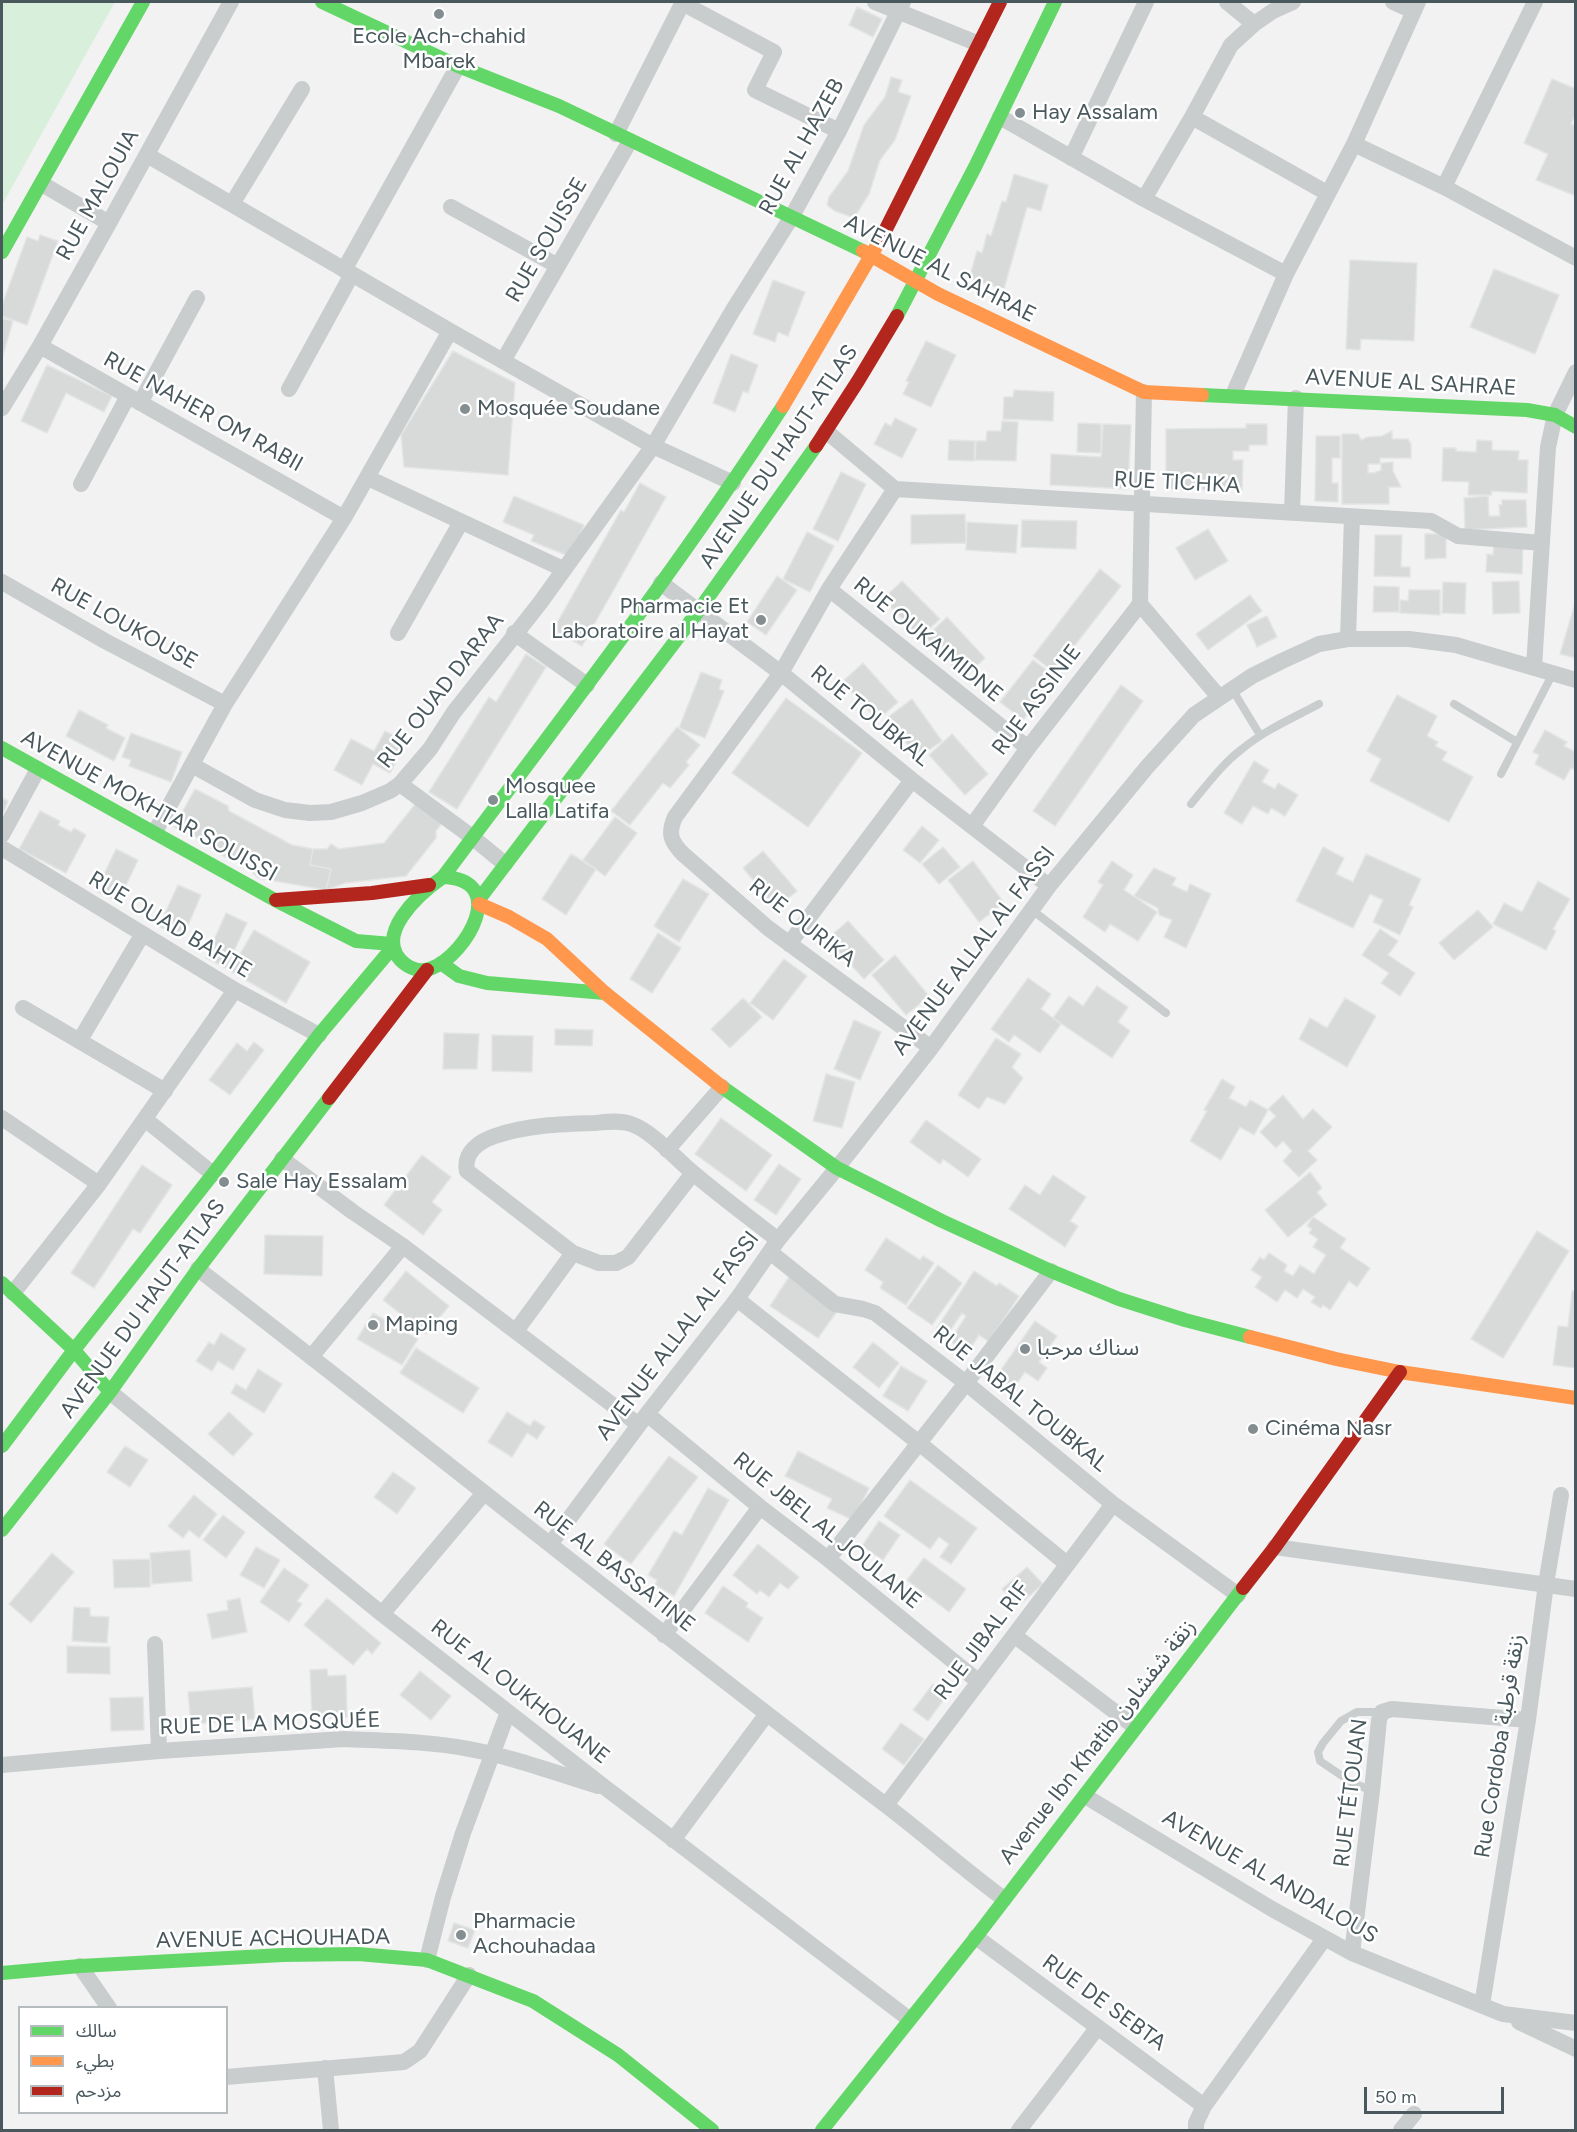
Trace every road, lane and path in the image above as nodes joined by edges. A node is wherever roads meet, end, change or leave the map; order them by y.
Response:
1 (143, 2) edge
2 (231, 2) edge
3 (322, 2) edge
4 (682, 2) edge
5 (875, 2) edge
6 (1000, 2) edge
7 (1055, 2) edge
8 (1146, 2) edge
9 (1227, 2) edge
10 (1293, 2) edge
11 (1393, 2) edge
12 (1535, 2) edge
13 (1415, 6) edge
14 (901, 7) edge
15 (1254, 24) junction
16 (979, 44) junction
17 (458, 66) junction
18 (302, 89) dead end
19 (1000, 117) junction
20 (1192, 117) junction
21 (839, 131) junction
22 (623, 138) junction
23 (1354, 144) junction
24 (147, 155) junction
25 (1071, 158) junction
26 (42, 184) junction
27 (1444, 187) junction
28 (1327, 193) junction
29 (1144, 199) junction
30 (232, 204) junction
31 (451, 207) dead end
32 (791, 218) junction
33 (110, 223) junction
34 (2, 252) edge
35 (872, 256) junction
36 (1575, 258) edge
37 (558, 266) junction
38 (348, 272) junction
39 (1286, 274) junction
40 (917, 281) junction
41 (197, 298) dead end
42 (450, 331) junction
43 (40, 346) junction
44 (503, 362) junction
45 (1575, 372) edge
46 (289, 389) dead end
47 (1144, 392) junction
48 (1233, 395) junction
49 (1296, 398) junction
50 (134, 399) junction
51 (2, 405) edge
52 (1555, 415) junction
53 (1575, 427) edge
54 (826, 431) junction
55 (653, 446) junction
56 (368, 478) junction
57 (733, 483) junction
58 (81, 484) dead end
59 (895, 489) junction
60 (1141, 503) junction
61 (1292, 512) junction
62 (1352, 517) junction
63 (344, 518) junction
64 (461, 522) junction
65 (1542, 543) junction
66 (563, 569) junction
67 (2, 582) edge
68 (661, 583) junction
69 (829, 589) junction
70 (1140, 604) junction
71 (700, 611) junction
72 (398, 633) dead end
73 (514, 633) junction
74 (1348, 639) junction
75 (1534, 667) junction
76 (781, 673) junction
77 (1553, 673) junction
78 (1575, 680) edge
79 (587, 685) junction
80 (1226, 693) junction
81 (225, 704) junction
82 (1319, 704) dead end
83 (1454, 704) dead end
84 (1260, 735) junction
85 (1516, 742) junction
86 (2, 748) edge
87 (1028, 748) junction
88 (192, 765) junction
89 (38, 768) junction
90 (1500, 774) dead end
91 (912, 780) junction
92 (400, 784) junction
93 (1191, 804) dead end
94 (972, 826) junction
95 (155, 832) junction
96 (2, 835) edge
97 (472, 837) junction
98 (2, 848) edge
99 (505, 864) junction
100 (443, 877) junction
101 (429, 885) junction
102 (1049, 886) junction
103 (275, 900) junction
104 (479, 901) junction
105 (1032, 910) junction
106 (142, 935) junction
107 (789, 944) junction
108 (392, 945) junction
109 (441, 963) junction
110 (427, 970) junction
111 (235, 990) junction
112 (605, 993) junction
113 (23, 1008) dead end
114 (1166, 1013) dead end
115 (319, 1035) junction
116 (80, 1040) junction
117 (931, 1048) junction
118 (722, 1087) junction
119 (165, 1092) junction
120 (2, 1118) edge
121 (146, 1120) junction
122 (667, 1150) junction
123 (282, 1158) junction
124 (837, 1168) junction
125 (693, 1173) junction
126 (213, 1174) junction
127 (99, 1184) junction
128 (403, 1246) junction
129 (774, 1246) junction
130 (573, 1252) junction
131 (198, 1269) junction
132 (1051, 1271) junction
133 (7, 1288) edge
134 (737, 1299) junction
135 (516, 1331) junction
136 (74, 1350) junction
137 (311, 1357) junction
138 (1400, 1372) junction
139 (966, 1383) junction
140 (110, 1392) junction
141 (1575, 1398) edge
142 (643, 1419) junction
143 (919, 1443) junction
144 (2, 1446) edge
145 (484, 1493) junction
146 (1562, 1494) dead end
147 (1113, 1504) junction
148 (759, 1507) junction
149 (2, 1530) edge
150 (550, 1543) junction
151 (1275, 1547) junction
152 (828, 1559) junction
153 (1067, 1564) junction
154 (1546, 1584) junction
155 (1575, 1588) edge
156 (1238, 1595) junction
157 (382, 1614) junction
158 (664, 1635) junction
159 (1015, 1636) junction
160 (155, 1644) dead end
161 (979, 1682) junction
162 (508, 1712) junction
163 (1382, 1712) junction
164 (766, 1715) junction
165 (1528, 1720) junction
166 (1135, 1727) junction
167 (159, 1751) junction
168 (492, 1754) junction
169 (2, 1765) edge
170 (607, 1789) junction
171 (1372, 1791) junction
172 (1085, 1796) junction
173 (886, 1805) junction
174 (673, 1840) junction
175 (1004, 1899) junction
176 (976, 1937) junction
177 (1324, 1939) junction
178 (1352, 1953) junction
179 (427, 1960) junction
180 (80, 1966) junction
181 (2, 1973) edge
182 (469, 1975) junction
183 (1482, 2005) junction
184 (108, 2006) edge
185 (1503, 2014) junction
186 (909, 2019) junction
187 (1575, 2024) edge
188 (1098, 2027) junction
189 (1575, 2049) edge
190 (325, 2068) junction
191 (228, 2077) edge
192 (1204, 2106) junction
193 (1414, 2114) dead end
194 (331, 2130) edge
195 (712, 2130) edge
196 (822, 2130) edge
197 (1019, 2130) edge
198 (1196, 2130) edge
199 (1401, 2130) edge

1 - 26 street
2 - 24 street, RUE MALOUIA
3 - 17 street, AVENUE AL SAHRAE
4 - 21 street
4 - 22 street, RUE SOUISSE
5 - 14 street
6 - 16 street, AVENUE DU HAUT-ATLAS
7 - 19 street, AVENUE DU HAUT-ATLAS
8 - 25 street
9 - 15 street
10 - 15 street
11 - 13 street
12 - 27 street
13 - 23 street
14 - 16 street
14 - 21 street, RUE AL HAZEB
15 - 20 street
16 - 35 street, AVENUE DU HAUT-ATLAS
17 - 22 street, AVENUE AL SAHRAE
17 - 38 street
18 - 30 street
19 - 25 street
19 - 40 street, AVENUE DU HAUT-ATLAS
20 - 28 street
20 - 29 street
21 - 32 street, RUE AL HAZEB
22 - 32 street, AVENUE AL SAHRAE
22 - 37 street, RUE SOUISSE
23 - 27 street
23 - 28 street
24 - 30 street
24 - 33 street, RUE MALOUIA
25 - 29 street
26 - 33 street
26 - 34 street
27 - 36 street
28 - 39 street
29 - 39 street
30 - 38 street
31 - 37 street
32 - 35 street, AVENUE AL SAHRAE
32 - 55 street, RUE AL HAZEB
33 - 43 street, RUE MALOUIA
35 - 40 street, AVENUE AL SAHRAE
35 - 57 street, AVENUE DU HAUT-ATLAS
37 - 44 street, RUE SOUISSE
38 - 42 street
38 - 46 street
39 - 48 street
40 - 47 street, AVENUE AL SAHRAE
40 - 54 street, AVENUE DU HAUT-ATLAS
41 - 50 street
42 - 44 street
42 - 56 street
43 - 50 street, RUE NAHER OM RABII
43 - 51 street, RUE MALOUIA
44 - 55 street
45 - 52 street
47 - 48 street, AVENUE AL SAHRAE
47 - 60 street
48 - 49 street, AVENUE AL SAHRAE
49 - 52 street, AVENUE AL SAHRAE
49 - 61 street
50 - 58 street
50 - 63 street, RUE NAHER OM RABII
52 - 53 street, AVENUE AL SAHRAE
52 - 65 street
54 - 59 street
54 - 71 street, AVENUE DU HAUT-ATLAS
55 - 57 street
55 - 66 street, RUE OUAD DARAA
56 - 63 street
56 - 64 street
57 - 68 street, AVENUE DU HAUT-ATLAS
59 - 60 street, RUE TICHKA
59 - 69 street
60 - 61 street, RUE TICHKA
60 - 70 street
61 - 62 street, RUE TICHKA
62 - 65 street, RUE TICHKA
62 - 74 street
63 - 81 street
64 - 66 street
64 - 72 street
65 - 75 street
66 - 73 street, RUE OUAD DARAA
67 - 81 street, RUE LOUKOUSE
68 - 71 street, RUE TOUBKAL
68 - 79 street, AVENUE DU HAUT-ATLAS
69 - 76 street
69 - 87 street, RUE OUKAIMIDNE
70 - 80 street
70 - 87 street, RUE ASSINIE
71 - 76 street, RUE TOUBKAL
71 - 99 street, AVENUE DU HAUT-ATLAS
73 - 79 street
73 - 92 street, RUE OUAD DARAA
74 - 75 street, AVENUE ALLAL AL FASSI
74 - 80 street, AVENUE ALLAL AL FASSI
75 - 77 street, AVENUE ALLAL AL FASSI
76 - 91 street, RUE TOUBKAL
76 - 107 street, RUE OURIKA
77 - 78 street, AVENUE ALLAL AL FASSI
77 - 85 lane
79 - 97 street, AVENUE DU HAUT-ATLAS
80 - 84 lane
80 - 102 street, AVENUE ALLAL AL FASSI
81 - 88 street
82 - 84 lane
83 - 85 lane
84 - 93 lane
85 - 90 lane
86 - 89 street, AVENUE MOKHTAR SOUISSI
87 - 94 street, RUE ASSINIE
88 - 92 street, RUE OUAD DARAA
88 - 95 street
89 - 95 street, AVENUE MOKHTAR SOUISSI
89 - 96 street
91 - 94 street, RUE TOUBKAL
91 - 107 street
92 - 97 street
94 - 102 street, RUE TOUBKAL
95 - 103 street, AVENUE MOKHTAR SOUISSI
97 - 99 street
97 - 100 street, AVENUE DU HAUT-ATLAS
98 - 106 street, RUE OUAD BAHTE
99 - 104 street, AVENUE DU HAUT-ATLAS
100 - 101 street
100 - 104 street
101 - 103 street, AVENUE MOKHTAR SOUISSI
101 - 108 street
102 - 105 street, AVENUE ALLAL AL FASSI
103 - 108 street, AVENUE MOKHTAR SOUISSI
104 - 109 street
104 - 112 street
105 - 114 lane
105 - 117 street, AVENUE ALLAL AL FASSI
106 - 111 street, RUE OUAD BAHTE
106 - 116 street
107 - 117 street, RUE OURIKA
108 - 110 street
108 - 115 street, AVENUE DU HAUT-ATLAS
109 - 110 street
109 - 112 street
110 - 123 street, AVENUE DU HAUT-ATLAS
111 - 115 street, RUE OUAD BAHTE
111 - 119 street
112 - 118 street
113 - 116 street
115 - 126 street, AVENUE DU HAUT-ATLAS
116 - 119 street
117 - 124 street, AVENUE ALLAL AL FASSI
118 - 122 street
118 - 124 street
119 - 121 street
120 - 127 street
121 - 126 street
121 - 127 street
122 - 125 street, RUE JABAL TOUBKAL
122 - 130 street, RUE JABAL TOUBKAL
123 - 128 street, RUE JBEL AL JOULANE
123 - 131 street, AVENUE DU HAUT-ATLAS
124 - 129 street, AVENUE ALLAL AL FASSI
124 - 132 street
125 - 129 street, RUE JABAL TOUBKAL
125 - 130 street
126 - 136 street, AVENUE DU HAUT-ATLAS
127 - 133 street
128 - 135 street, RUE JBEL AL JOULANE
128 - 137 street
129 - 134 street, AVENUE ALLAL AL FASSI
129 - 139 street, RUE JABAL TOUBKAL
130 - 135 street
131 - 137 street, RUE AL BASSATINE
131 - 140 street, AVENUE DU HAUT-ATLAS
132 - 138 street
132 - 139 street
133 - 136 street
134 - 142 street, AVENUE ALLAL AL FASSI
134 - 143 street
135 - 142 street, RUE JBEL AL JOULANE
136 - 140 street
136 - 144 street, AVENUE DU HAUT-ATLAS
137 - 145 street, RUE AL BASSATINE
138 - 141 street
138 - 151 street, Avenue Ibn Khatib زنقة شفشاون
139 - 143 street
139 - 147 street, RUE JABAL TOUBKAL
140 - 149 street, AVENUE DU HAUT-ATLAS
140 - 157 street, RUE AL OUKHOUANE
142 - 148 street, RUE JBEL AL JOULANE
142 - 150 street, AVENUE ALLAL AL FASSI
143 - 152 street
143 - 153 street
145 - 150 street, RUE AL BASSATINE
145 - 157 street
146 - 154 street, Rue Cordoba زنقة قرطبة
147 - 153 street, RUE JIBAL RIF
147 - 156 street, RUE JABAL TOUBKAL
148 - 152 street, RUE JBEL AL JOULANE
148 - 158 street
150 - 158 street, RUE AL BASSATINE
151 - 154 street
151 - 156 street, Avenue Ibn Khatib زنقة شفشاون
152 - 161 street, RUE JBEL AL JOULANE
153 - 159 street, RUE JIBAL RIF
154 - 155 street
154 - 165 street, Rue Cordoba زنقة قرطبة
156 - 166 street, Avenue Ibn Khatib زنقة شفشاون
157 - 162 street, RUE AL OUKHOUANE
158 - 164 street, RUE AL BASSATINE
159 - 161 street, RUE JIBAL RIF
159 - 166 street
160 - 167 street
161 - 173 street, RUE JIBAL RIF
162 - 168 street
162 - 170 street, RUE AL OUKHOUANE
163 - 165 street, RUE TÉTOUAN
163 - 171 street, RUE TÉTOUAN
163 - 171 lane
164 - 173 street, RUE AL BASSATINE
164 - 174 street
165 - 183 street, Rue Cordoba زنقة قرطبة
166 - 172 street, Avenue Ibn Khatib زنقة شفشاون
167 - 168 street, RUE DE LA MOSQUÉE
167 - 169 street, RUE DE LA MOSQUÉE
168 - 170 street, RUE DE LA MOSQUÉE
168 - 179 street
170 - 174 street, RUE AL OUKHOUANE
171 - 178 street, RUE TÉTOUAN
172 - 175 street, Avenue Ibn Khatib زنقة شفشاون
172 - 177 street, AVENUE AL ANDALOUS
173 - 175 street, RUE AL BASSATINE
174 - 186 street, RUE AL OUKHOUANE
175 - 176 street, Avenue Ibn Khatib زنقة شفشاون
176 - 186 street, Avenue Ibn Khatib زنقة شفشاون
176 - 188 street, RUE DE SEBTA
177 - 178 street, AVENUE AL ANDALOUS
177 - 192 street
178 - 183 street, AVENUE AL ANDALOUS
179 - 180 street, AVENUE ACHOUHADA
179 - 182 street, AVENUE ACHOUHADA
180 - 181 street, AVENUE ACHOUHADA
180 - 184 street
182 - 190 street
182 - 195 street, AVENUE ACHOUHADA
183 - 185 street, AVENUE AL ANDALOUS
185 - 187 street, AVENUE AL ANDALOUS
185 - 189 street
186 - 196 street, Avenue Ibn Khatib زنقة شفشاون
188 - 192 street, RUE DE SEBTA
188 - 197 street
190 - 191 street
190 - 194 street
192 - 198 street
193 - 199 street

